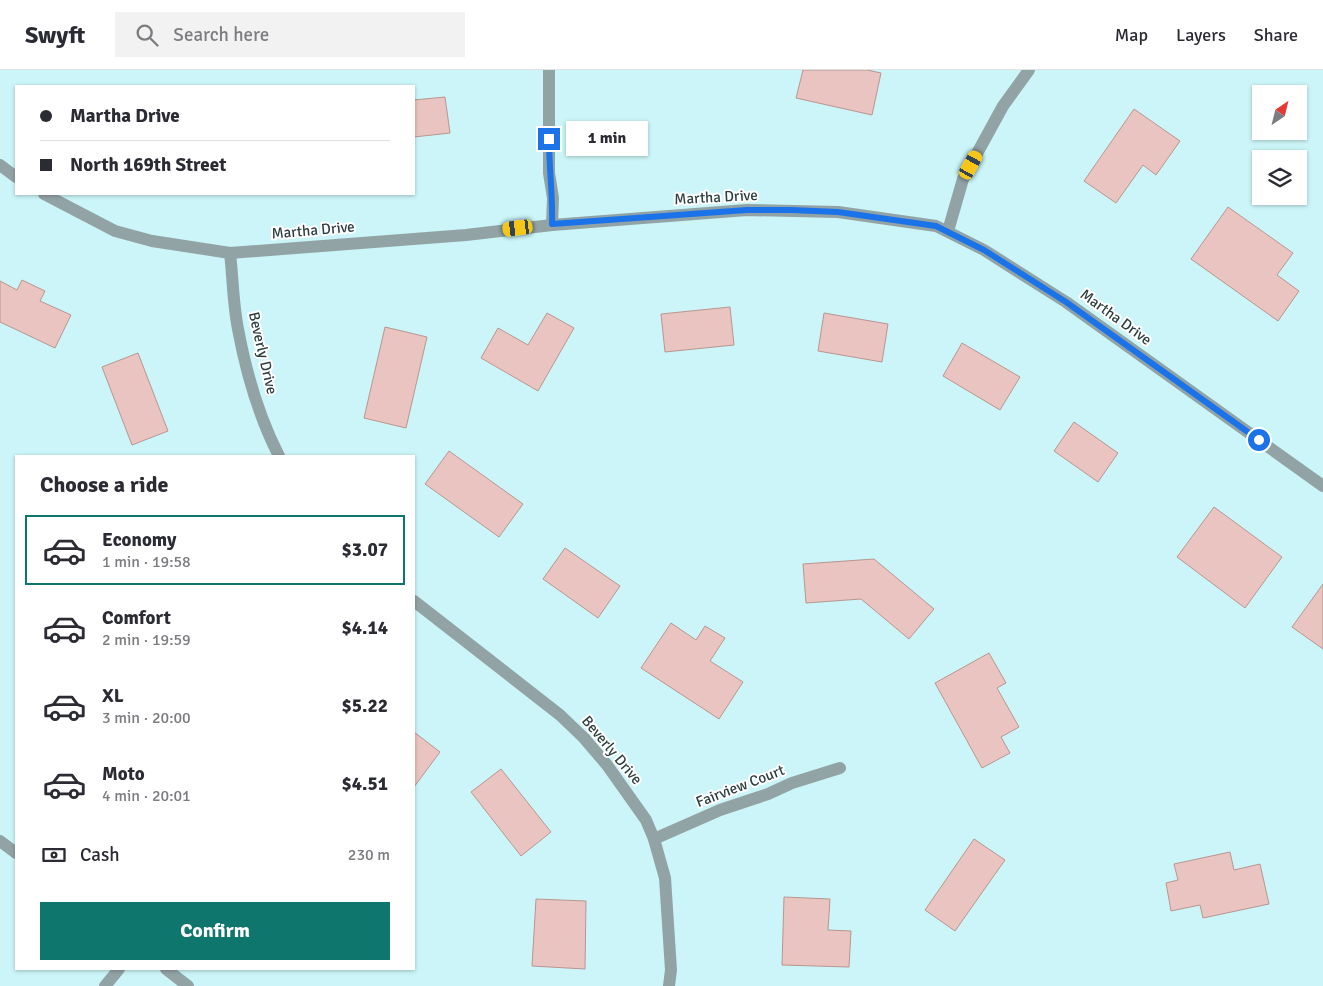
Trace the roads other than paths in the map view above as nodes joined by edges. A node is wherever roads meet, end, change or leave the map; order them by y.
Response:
1 (549, 70) edge
2 (1029, 70) edge
3 (0, 166) edge
4 (15, 176) edge
5 (46, 195) edge
6 (552, 224) junction
7 (948, 231) junction
8 (230, 253) junction
9 (279, 455) edge
10 (1323, 486) edge
11 (415, 602) edge
12 (840, 768) dead end
13 (0, 840) edge
14 (654, 840) junction
15 (15, 852) edge
16 (118, 970) edge
17 (167, 970) edge
18 (105, 986) edge
19 (188, 986) edge
20 (669, 986) edge

1 - 6 street
2 - 7 street
3 - 4 street
5 - 8 street, Martha Drive
6 - 7 street, Martha Drive
6 - 8 street, Martha Drive
7 - 10 street, Martha Drive
8 - 9 street, Beverly Drive
11 - 14 street, Beverly Drive
12 - 14 street, Fairview Court
13 - 15 street
14 - 20 street, Beverly Drive
16 - 18 street
17 - 19 street

